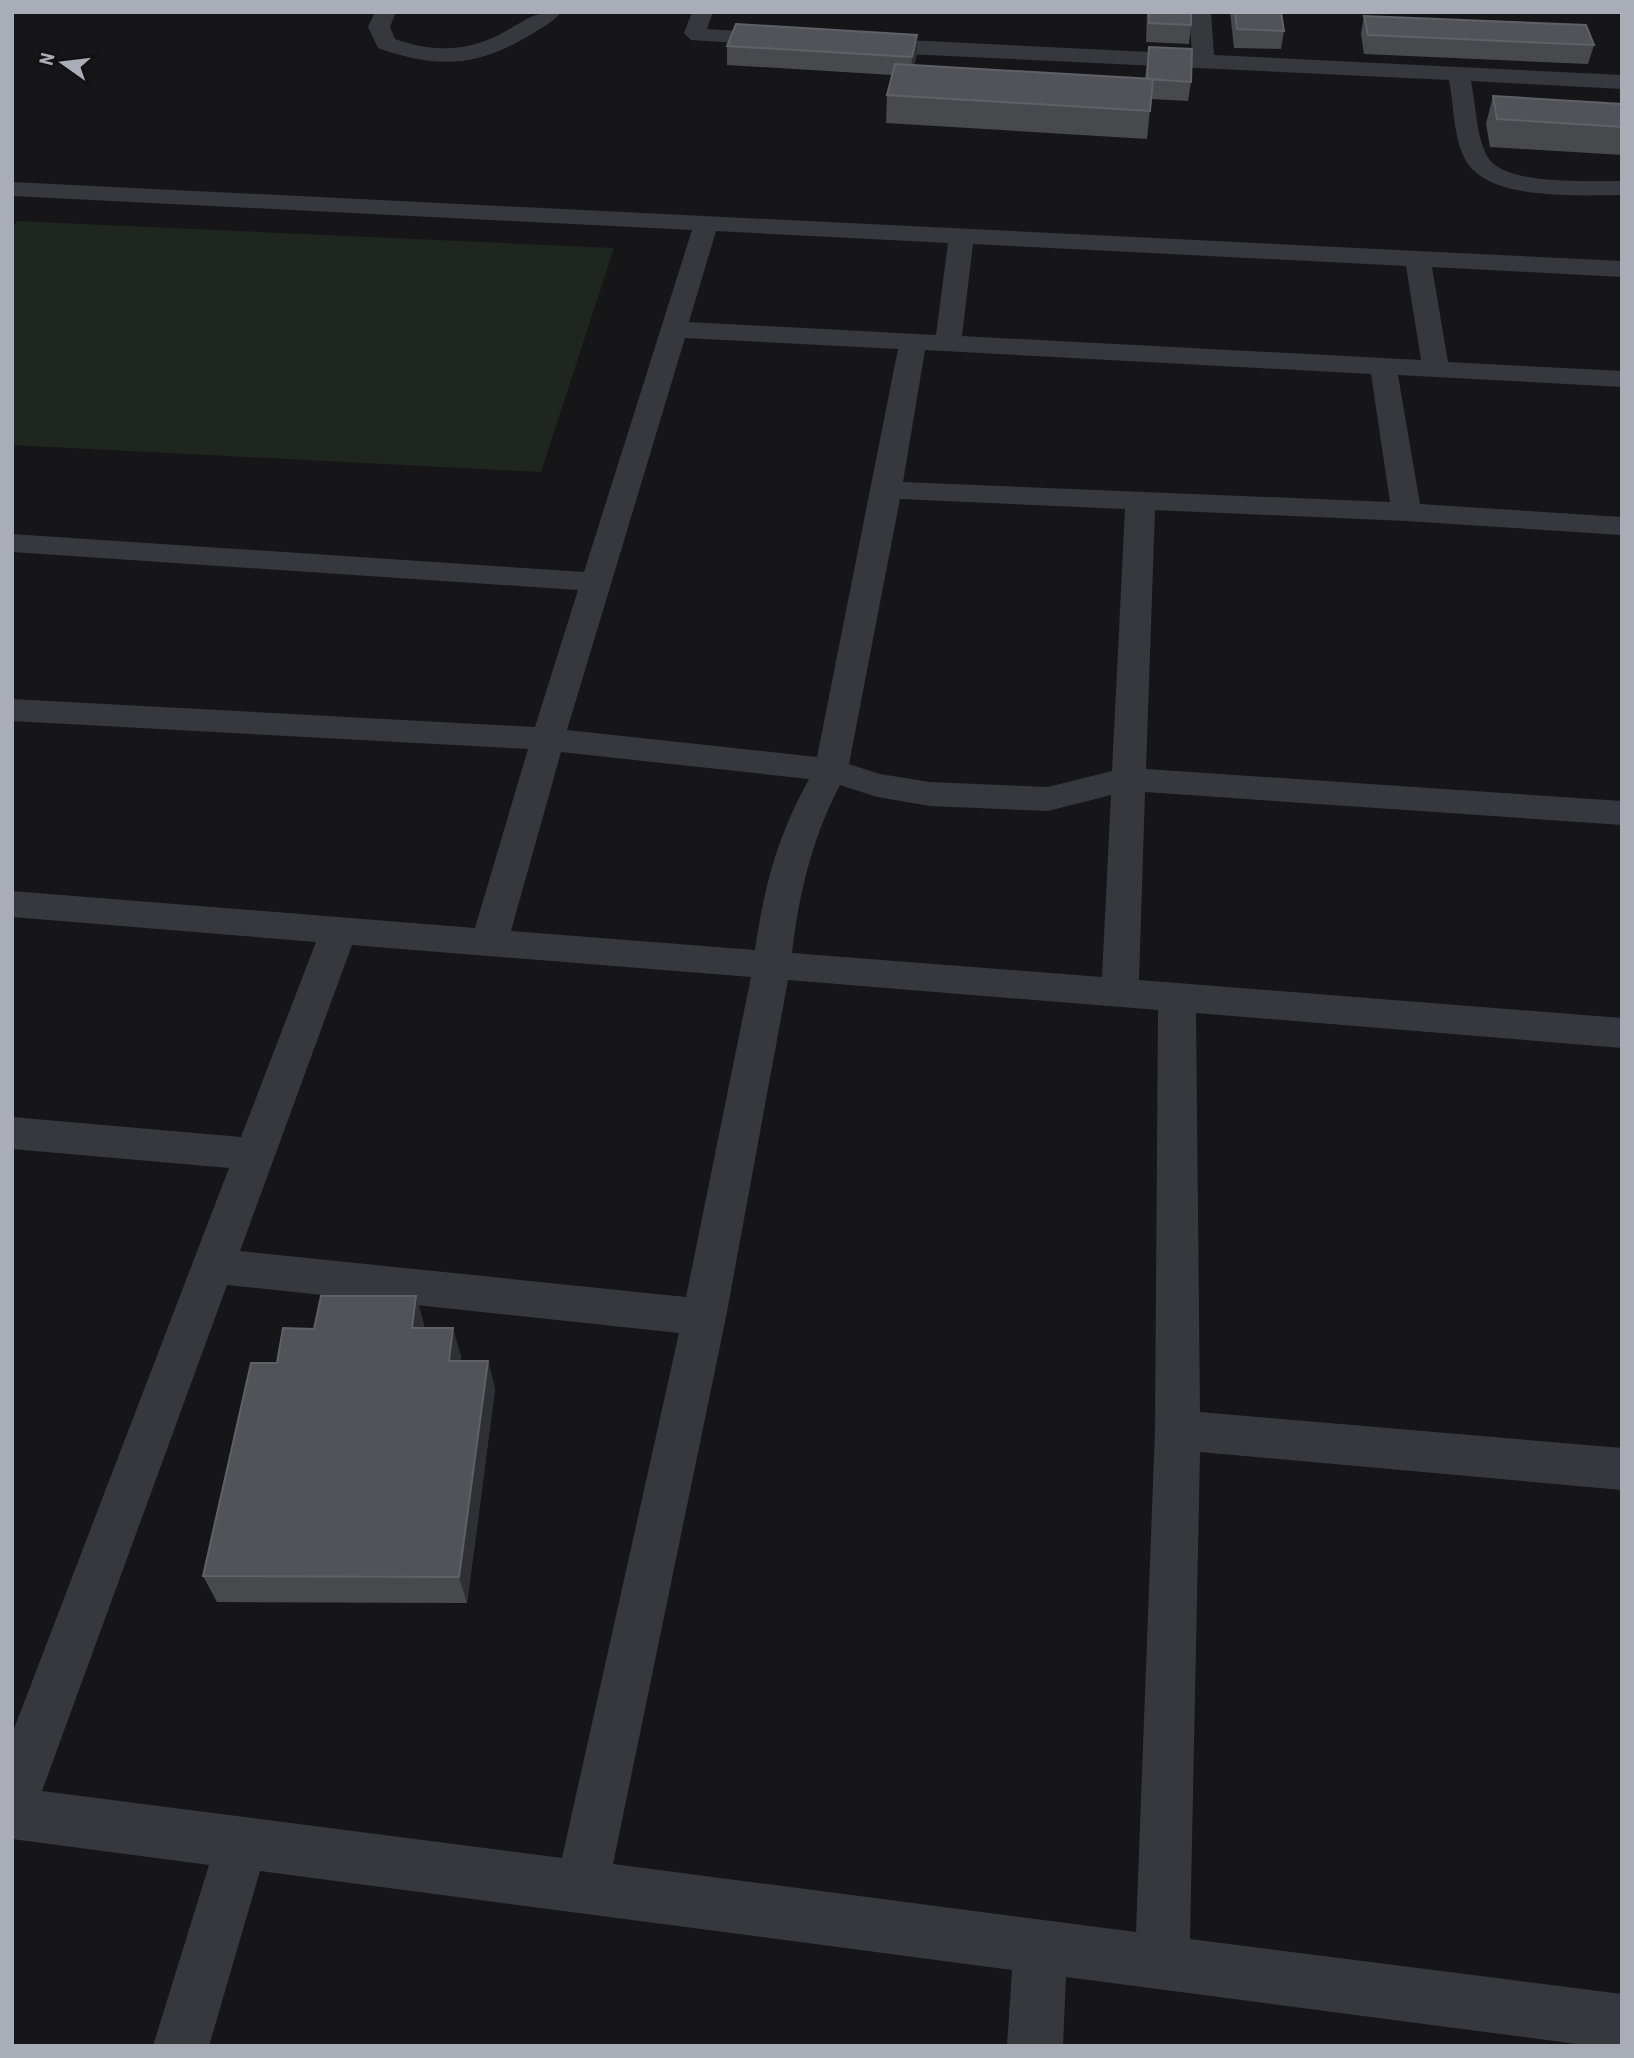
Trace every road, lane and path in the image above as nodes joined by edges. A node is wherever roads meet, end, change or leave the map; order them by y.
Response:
1 (386, 12) edge
2 (551, 12) edge
3 (703, 12) edge
4 (1200, 12) edge
5 (802, 41) edge
6 (844, 43) edge
7 (1203, 63) junction
8 (1459, 75) junction
9 (1622, 82) edge
10 (1622, 188) edge
11 (12, 189) edge
12 (706, 224) junction
13 (961, 236) junction
14 (1418, 259) junction
15 (1622, 270) edge
16 (673, 329) junction
17 (913, 341) junction
18 (948, 343) junction
19 (1382, 366) junction
20 (1436, 370) junction
21 (1622, 379) edge
22 (887, 490) junction
23 (1140, 503) junction
24 (1406, 512) junction
25 (1622, 526) edge
26 (12, 543) edge
27 (597, 582) junction
28 (12, 710) edge
29 (548, 739) junction
30 (831, 771) junction
31 (1129, 779) junction
32 (1622, 813) edge
33 (12, 904) edge
34 (339, 930) junction
35 (490, 941) junction
36 (772, 965) junction
37 (1120, 993) junction
38 (1177, 998) junction
39 (1622, 1033) edge
40 (12, 1133) edge
41 (255, 1154) junction
42 (214, 1266) junction
43 (704, 1317) junction
44 (1178, 1430) junction
45 (1622, 1469) edge
46 (12, 1802) edge
47 (12, 1813) edge
48 (242, 1843) junction
49 (582, 1886) junction
50 (1040, 1946) junction
51 (1162, 1962) junction
52 (1593, 2028) edge
53 (181, 2046) edge
54 (1035, 2046) edge

1 - 2 street
3 - 5 street
4 - 7 street
6 - 7 street
7 - 8 street
8 - 9 street
8 - 10 street
11 - 12 street
12 - 13 street
12 - 16 street
13 - 14 street
13 - 18 street
14 - 15 street
14 - 20 street
16 - 17 street
16 - 27 street
17 - 18 street
17 - 22 street
18 - 19 street
19 - 20 street
19 - 24 street
20 - 21 street
22 - 23 street
22 - 30 street
23 - 24 street
23 - 31 street
24 - 25 street
26 - 27 street
27 - 29 street
28 - 29 street
29 - 30 street
29 - 35 street
30 - 31 street
30 - 36 street
31 - 32 street
31 - 37 street
33 - 34 street
34 - 35 street
34 - 41 street
35 - 36 street
36 - 37 street
36 - 43 street
37 - 38 street
38 - 39 street
38 - 44 street
40 - 41 street
41 - 42 street
42 - 43 street
42 - 46 street
43 - 49 street
44 - 45 street
44 - 51 street
47 - 48 street
48 - 49 street
48 - 53 street
49 - 50 street
50 - 51 street
50 - 54 street
51 - 52 street

